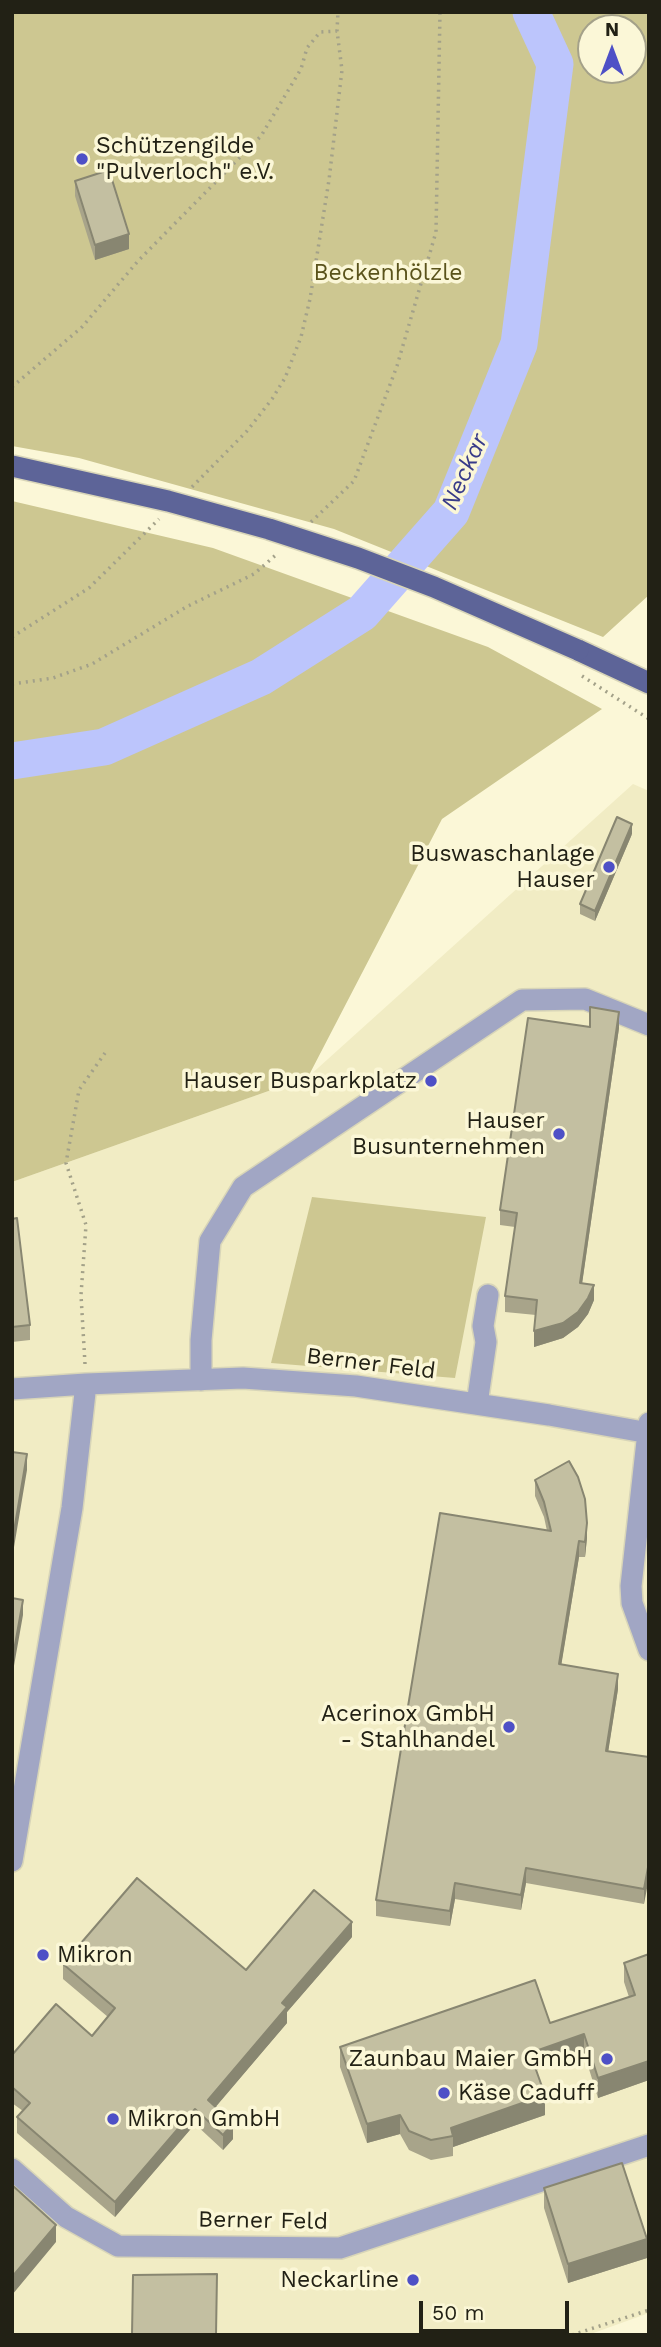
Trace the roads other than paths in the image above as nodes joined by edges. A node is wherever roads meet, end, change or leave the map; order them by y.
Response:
1 (12, 466) edge
2 (649, 683) edge
3 (649, 1025) edge
4 (488, 1295) dead end
5 (201, 1380) junction
6 (86, 1384) junction
7 (12, 1389) edge
8 (477, 1404) junction
9 (648, 1430) edge
10 (641, 1559) edge
11 (649, 1650) edge
12 (12, 1861) edge
13 (649, 2145) edge
14 (12, 2169) edge

1 - 2 main road, bridge
3 - 5 street
4 - 8 street
5 - 6 street, Berner Feld
5 - 8 street, Berner Feld
6 - 7 street, Berner Feld
6 - 12 street
8 - 9 street, Berner Feld
9 - 10 street, Berner Feld
10 - 11 street, Berner Feld
13 - 14 street, Berner Feld

